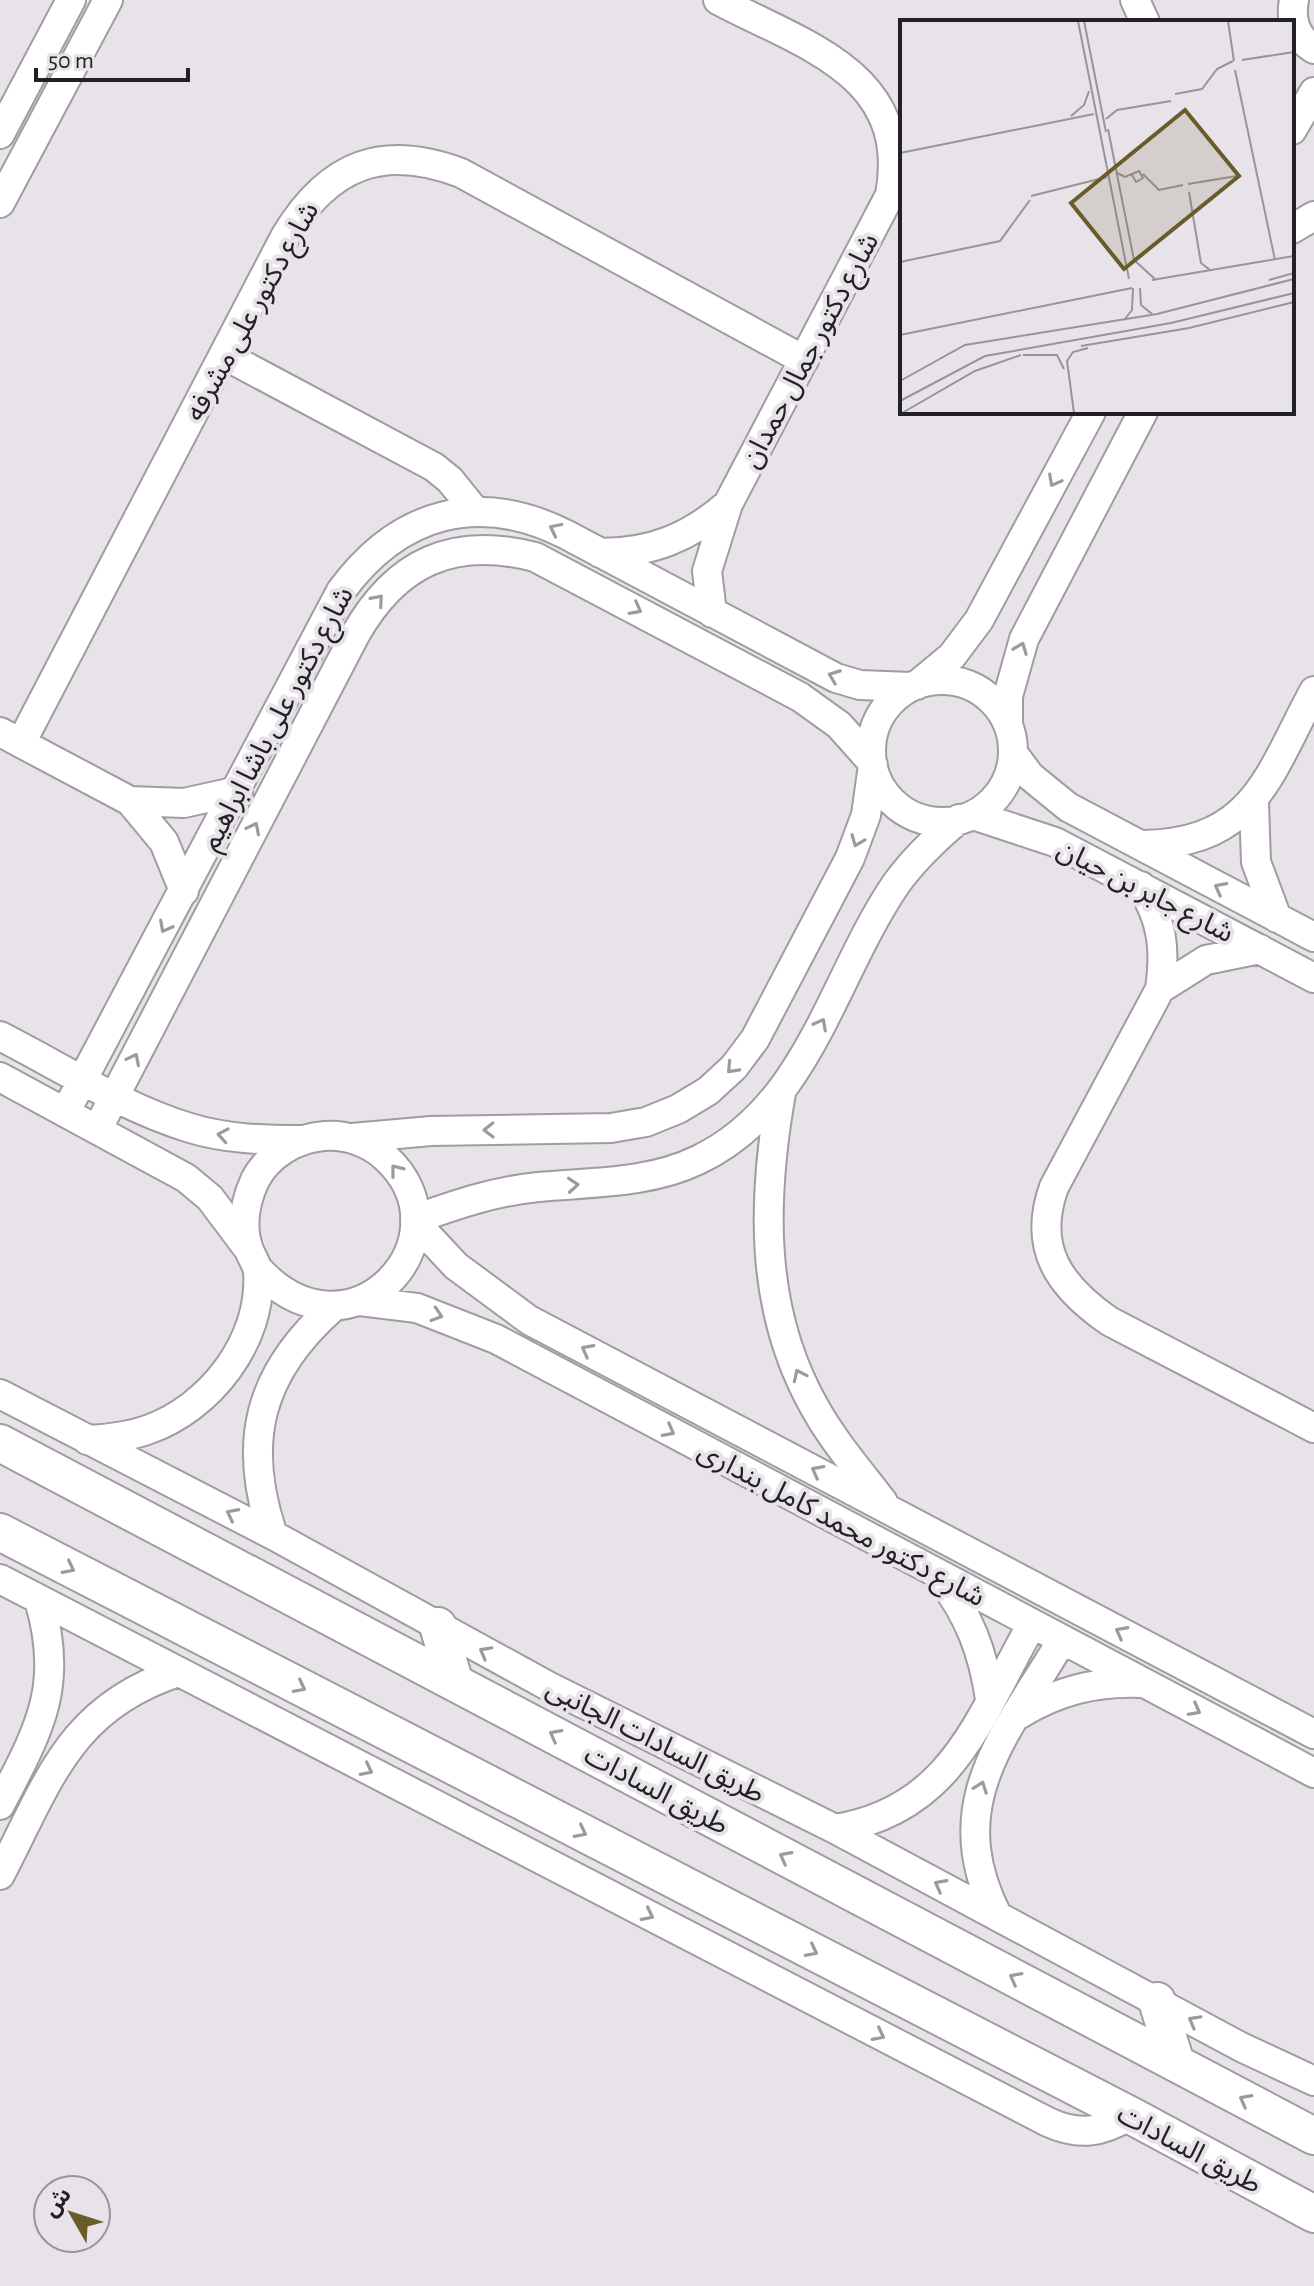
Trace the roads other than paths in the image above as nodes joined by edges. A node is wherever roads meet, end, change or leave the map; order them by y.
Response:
1 (71, 0) edge
2 (108, 0) edge
3 (718, 0) edge
4 (1135, 0) edge
5 (1144, 20) edge
6 (1294, 25) edge
7 (1314, 49) edge
8 (44, 51) junction
9 (0, 84) edge
10 (1314, 92) edge
11 (1294, 127) edge
12 (0, 134) edge
13 (9, 164) edge
14 (0, 201) edge
15 (1314, 216) edge
16 (1294, 228) edge
17 (224, 355) junction
18 (804, 360) junction
19 (1090, 414) edge
20 (1142, 414) edge
21 (728, 504) junction
22 (475, 511) junction
23 (402, 532) junction
24 (600, 553) junction
25 (418, 565) junction
26 (712, 613) junction
27 (914, 686) junction
28 (1314, 691) edge
29 (1008, 724) junction
30 (10, 737) edge
31 (1013, 753) junction
32 (872, 764) junction
33 (238, 791) junction
34 (130, 801) junction
35 (1254, 803) junction
36 (966, 817) junction
37 (1140, 845) junction
38 (1141, 886) junction
39 (184, 891) junction
40 (1277, 918) junction
41 (1314, 937) edge
42 (1260, 949) junction
43 (1314, 978) edge
44 (1160, 989) junction
45 (0, 1036) edge
46 (0, 1077) edge
47 (84, 1079) junction
48 (781, 1093) junction
49 (116, 1095) junction
50 (66, 1111) junction
51 (98, 1128) junction
52 (350, 1138) junction
53 (301, 1140) junction
54 (415, 1221) junction
55 (253, 1259) junction
56 (360, 1301) junction
57 (332, 1308) junction
58 (0, 1394) edge
59 (1314, 1428) edge
60 (86, 1440) junction
61 (0, 1443) edge
62 (889, 1509) junction
63 (0, 1532) edge
64 (273, 1535) junction
65 (937, 1574) junction
66 (0, 1579) edge
67 (39, 1600) junction
68 (1032, 1624) junction
69 (438, 1626) junction
70 (1062, 1640) junction
71 (178, 1672) junction
72 (454, 1680) junction
73 (1145, 1683) junction
74 (990, 1699) junction
75 (1017, 1716) junction
76 (1314, 1734) edge
77 (1314, 1773) edge
78 (0, 1805) edge
79 (835, 1829) junction
80 (0, 1875) edge
81 (997, 1915) junction
82 (1157, 2001) junction
83 (1176, 2063) junction
84 (1314, 2081) edge
85 (1130, 2115) junction
86 (1314, 2136) edge
87 (1314, 2214) edge

1 - 8 street
2 - 13 street
3 - 18 street, شارع دكتور جمال حمدان
4 - 5 street
6 - 7 street
8 - 9 street
8 - 12 street
10 - 11 street
13 - 14 street
15 - 16 street
17 - 18 street, شارع دكتور على مشرفه
17 - 22 street
17 - 30 street, شارع دكتور على مشرفه
18 - 21 street, شارع دكتور جمال حمدان
19 -> 27 street
29 -> 20 street
21 - 24 street, شارع دكتور جمال حمدان
21 - 26 street, شارع دكتور جمال حمدان
22 - 23 street, شارع دكتور على باشا ابراهيم
24 -> 22 street, شارع دكتور على باشا ابراهيم
23 - 25 street
23 - 33 street, شارع دكتور على باشا ابراهيم
24 - 26 street, شارع دكتور على باشا ابراهيم
25 -> 32 street, شارع دكتور على باشا ابراهيم
49 -> 25 street, شارع دكتور على باشا ابراهيم
27 -> 26 street, شارع دكتور على باشا ابراهيم
27 - 29 street
27 - 32 street
28 - 35 street
29 - 31 street
30 - 34 street
31 - 36 street
31 - 37 street, شارع جابر بن حيان
32 - 36 street
32 -> 52 street
33 - 34 street
33 - 39 street, شارع دكتور على باشا ابراهيم
34 - 39 street
35 - 37 street
35 - 40 street
36 - 38 street, شارع جابر بن حيان
48 -> 36 street
40 -> 37 street, شارع جابر بن حيان
38 - 42 street, شارع جابر بن حيان
38 - 44 street
39 -> 47 street, شارع دكتور على باشا ابراهيم
40 - 41 street, شارع جابر بن حيان
42 - 43 street, شارع جابر بن حيان
42 - 44 street
44 - 59 street
45 - 47 street
46 - 50 street
47 - 49 street
47 - 50 street, شارع دكتور على باشا ابراهيم
54 -> 48 street
62 -> 48 street
49 - 51 street, شارع دكتور على باشا ابراهيم
53 -> 49 street
50 - 51 street
51 - 55 street
52 - 53 street
54 -> 52 street
53 - 55 street
54 - 56 street
62 -> 54 street, شارع دكتور محمد كامل بندارى
55 - 57 street
55 - 60 street
56 - 57 street
56 -> 65 street, شارع دكتور محمد كامل بندارى
57 - 64 street
58 - 60 street, طريق السادات الجانبى
64 -> 60 street, طريق السادات الجانبى
61 - 72 main road, طريق السادات
76 -> 62 street, شارع دكتور محمد كامل بندارى
63 -> 85 main road, طريق السادات
64 - 69 street, طريق السادات الجانبى
65 - 68 street, شارع دكتور محمد كامل بندارى
65 - 74 street
66 - 67 street
67 - 71 street
67 - 78 street
68 - 70 street, شارع دكتور محمد كامل بندارى
68 - 74 street
69 - 72 main road
79 -> 69 street, طريق السادات الجانبى
70 - 73 street, شارع دكتور محمد كامل بندارى
70 - 75 street
71 - 80 street
71 -> 85 street
83 -> 72 main road, طريق السادات
73 - 75 street
73 -> 77 street, شارع دكتور محمد كامل بندارى
74 - 79 street
81 -> 75 street
81 -> 79 street, طريق السادات الجانبى
81 - 82 street, طريق السادات الجانبى
82 - 83 main road
84 -> 82 street, طريق السادات الجانبى
86 -> 83 main road, طريق السادات
85 - 87 main road, طريق السادات

